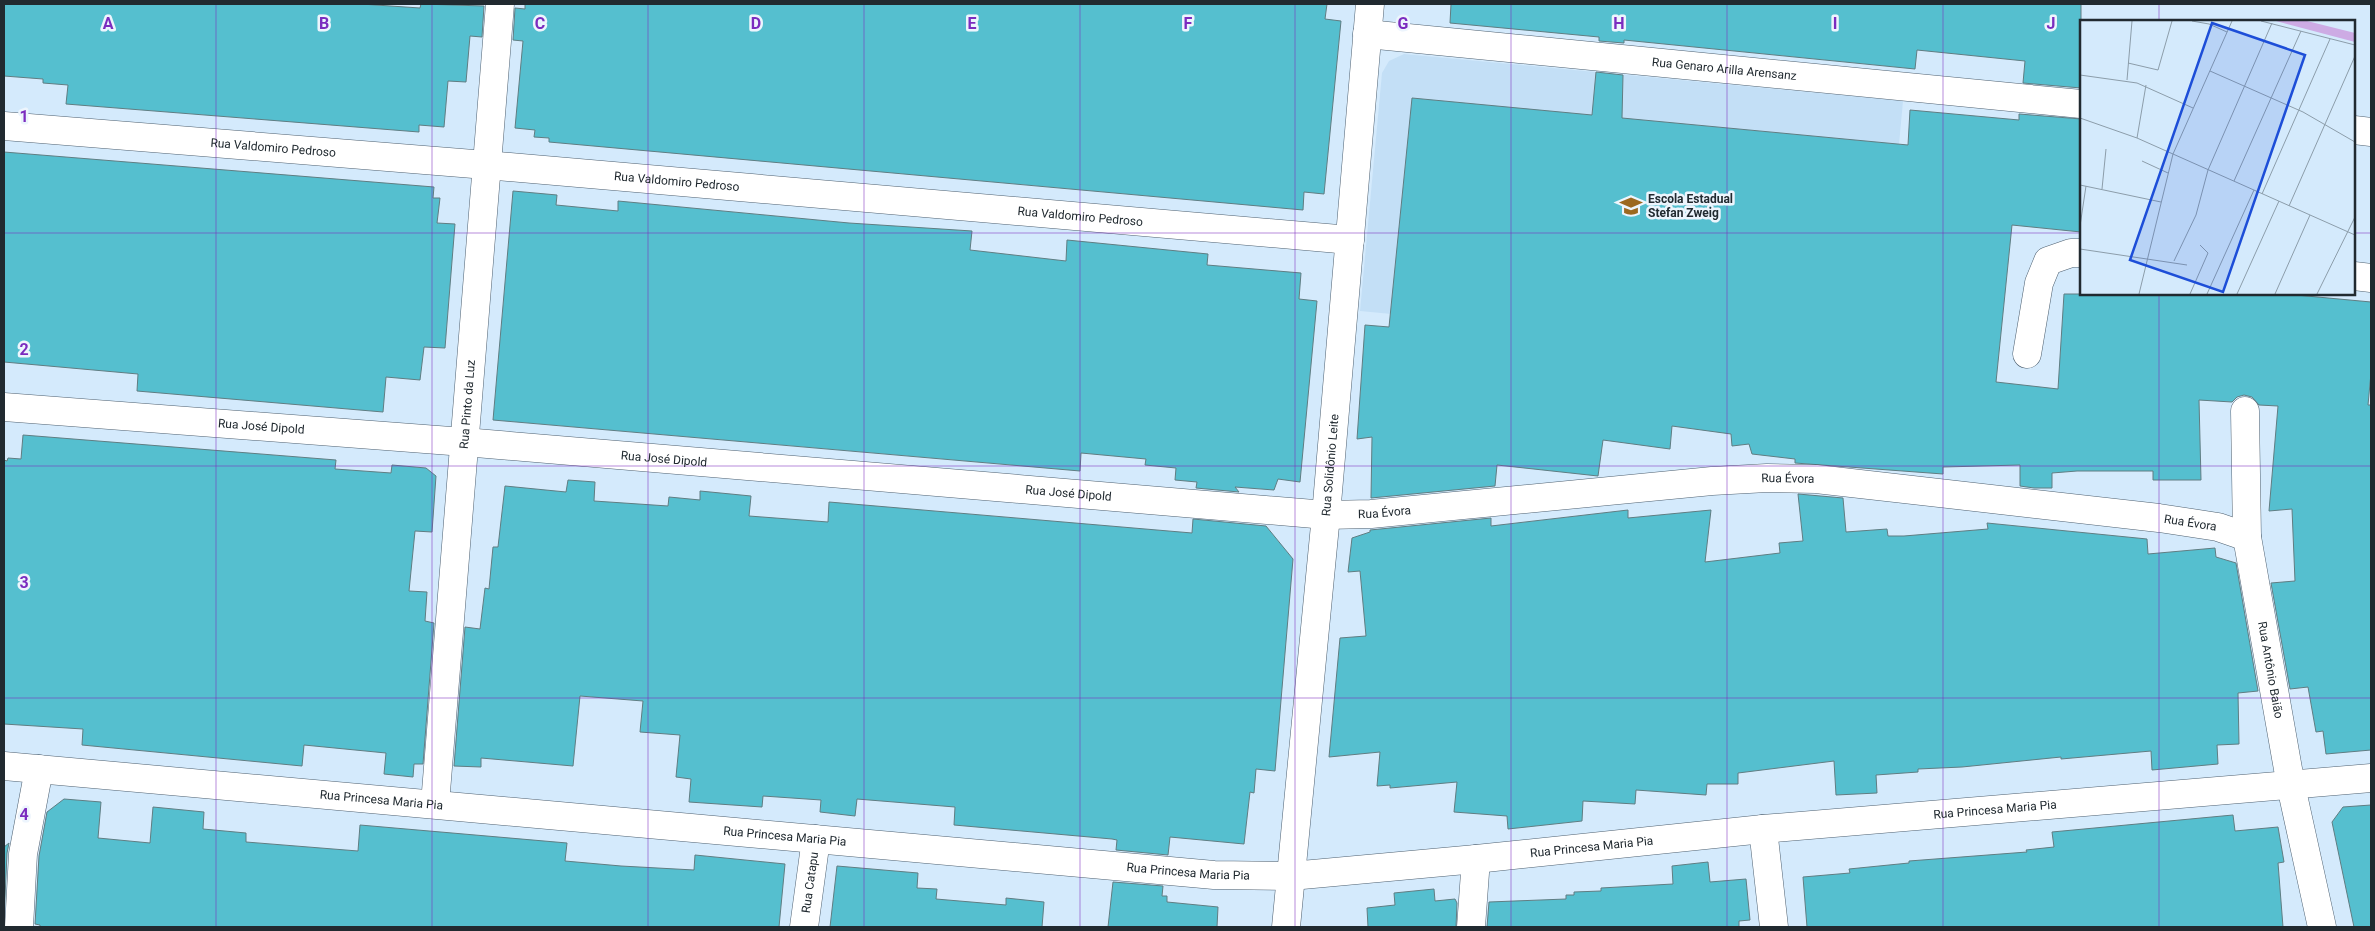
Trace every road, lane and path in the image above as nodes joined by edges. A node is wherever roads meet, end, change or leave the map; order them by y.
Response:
1 (500, 4) edge
2 (1370, 4) edge
3 (1367, 34) junction
4 (2080, 104) edge
5 (4, 126) edge
6 (2355, 130) edge
7 (2371, 132) edge
8 (486, 165) junction
9 (1350, 240) junction
10 (2080, 253) edge
11 (2355, 276) edge
12 (2371, 278) edge
13 (2028, 354) dead end
14 (4, 407) edge
15 (2245, 411) dead end
16 (464, 442) junction
17 (1326, 515) junction
18 (2247, 537) junction
19 (4, 766) edge
20 (39, 769) junction
21 (2371, 778) edge
22 (2291, 786) junction
23 (435, 804) junction
24 (1763, 829) junction
25 (816, 839) junction
26 (1476, 859) junction
27 (1291, 876) junction
28 (18, 927) edge
29 (804, 927) edge
30 (1286, 927) edge
31 (1471, 927) edge
32 (1774, 927) edge
33 (2322, 927) edge

1 - 8 street, Rua Pinto da Luz
2 - 3 street, Rua Solidônio Leite
3 - 4 street, Rua Genaro Arilla Arensanz
3 - 9 street, Rua Solidônio Leite
5 - 8 street, Rua Valdomiro Pedroso
6 - 7 street
8 - 9 street, Rua Valdomiro Pedroso
8 - 16 street, Rua Pinto da Luz
9 - 17 street, Rua Solidônio Leite
10 - 13 street
11 - 12 street
14 - 16 street, Rua José Dipold
15 - 18 street, Rua Antônio Baião
16 - 17 street, Rua José Dipold
16 - 23 street, Rua Pinto da Luz
17 - 18 street, Rua Évora
17 - 27 street, Rua Solidônio Leite
18 - 22 street, Rua Antônio Baião
19 - 20 street, Rua Princesa Maria Pia
20 - 23 street, Rua Princesa Maria Pia
20 - 28 street
21 - 22 street, Rua Princesa Maria Pia
22 - 24 street, Rua Princesa Maria Pia
22 - 33 street, Rua Antônio Baião
23 - 25 street, Rua Princesa Maria Pia
24 - 26 street, Rua Princesa Maria Pia
24 - 32 street
25 - 27 street, Rua Princesa Maria Pia
25 - 29 street, Rua Catapu
26 - 27 street, Rua Princesa Maria Pia
26 - 31 street
27 - 30 street, Rua Solidônio Leite

